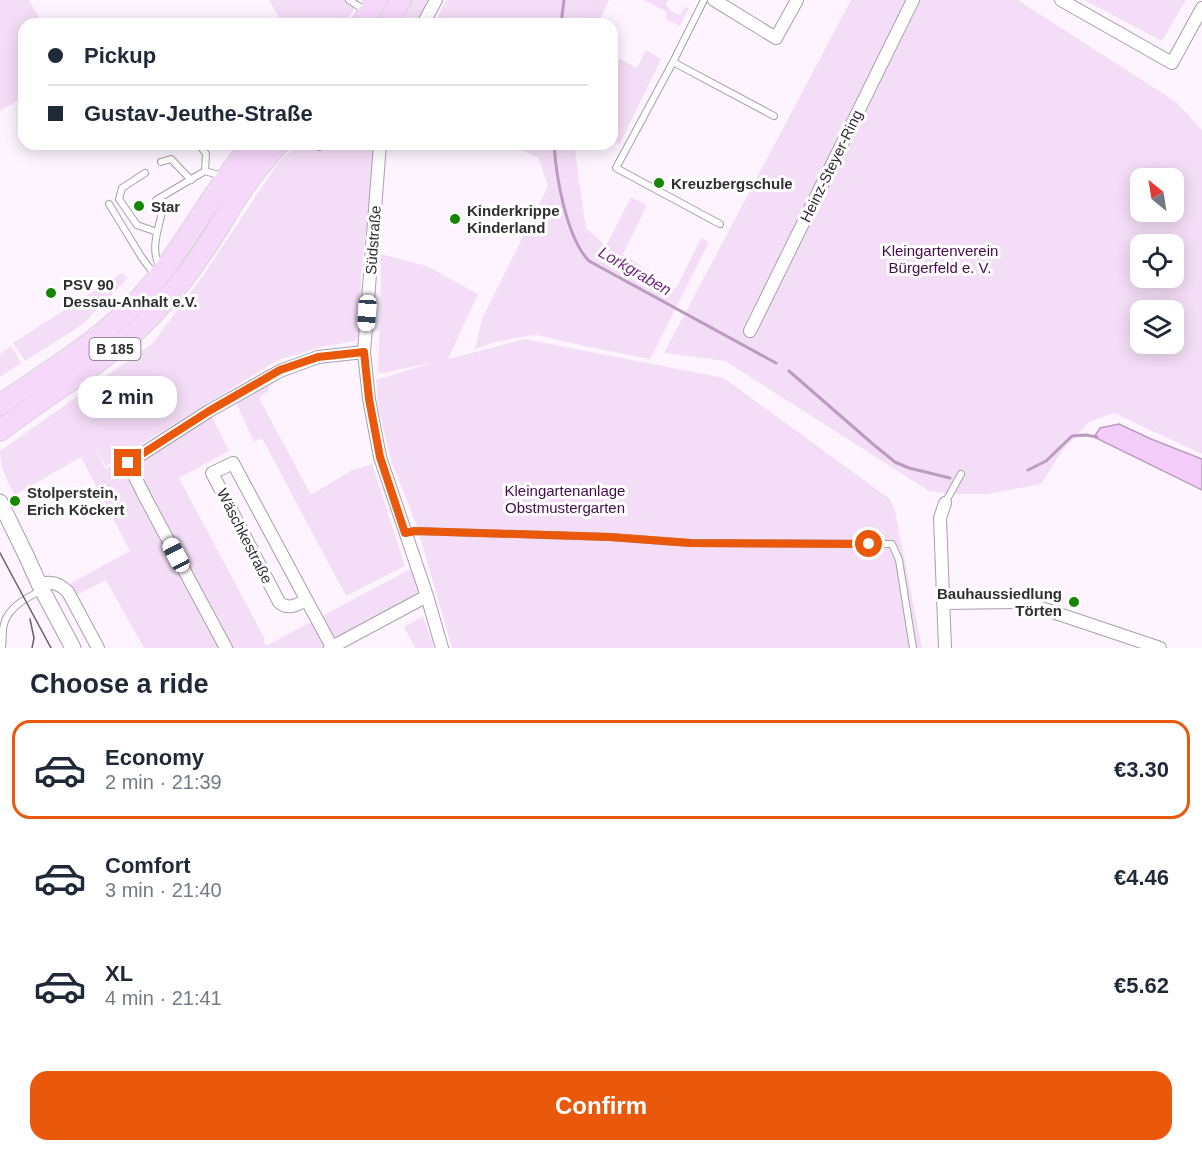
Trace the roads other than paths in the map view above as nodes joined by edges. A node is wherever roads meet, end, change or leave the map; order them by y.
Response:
1 (349, 0) edge
2 (401, 0) edge
3 (436, 0) edge
4 (704, 0) edge
5 (714, 0) edge
6 (797, 0) edge
7 (913, 0) edge
8 (1061, 0) edge
9 (1202, 8) edge
10 (369, 12) edge
11 (390, 18) edge
12 (426, 18) edge
13 (673, 62) junction
14 (774, 116) dead end
15 (203, 150) edge
16 (250, 150) edge
17 (274, 150) edge
18 (380, 150) edge
19 (161, 162) dead end
20 (205, 171) junction
21 (145, 172) dead end
22 (191, 180) junction
23 (235, 182) junction
24 (109, 204) dead end
25 (720, 224) dead end
26 (157, 232) junction
27 (160, 275) junction
28 (750, 331) dead end
29 (364, 352) junction
30 (0, 405) edge
31 (0, 430) edge
32 (961, 474) dead end
33 (0, 502) edge
34 (945, 503) joint
35 (405, 533) junction
36 (40, 587) junction
37 (427, 596) junction
38 (306, 599) junction
39 (943, 603) junction
40 (2, 618) edge
41 (331, 647) edge
42 (2, 648) edge
43 (73, 648) edge
44 (98, 648) edge
45 (226, 648) edge
46 (442, 648) edge
47 (913, 648) edge
48 (945, 648) edge
49 (1160, 648) edge

1 - 10 lane
2 - 11 main road
3 - 12 street
4 - 13 lane
5 - 6 street
7 - 28 street, Heinz-Steyer-Ring
8 - 9 street
13 - 14 lane
13 - 25 lane
15 - 20 lane
16 - 23 main road, B 185
17 - 23 main road, B 185
18 - 29 street, Südstraße
19 - 22 lane
20 - 22 lane
20 - 23 lane
21 - 26 lane
22 - 26 lane
23 - 27 main road, B 185
23 - 31 main road, B 185
24 - 27 lane
26 - 27 lane
27 - 30 main road, B 185
29 - 35 street, Südstraße
29 - 45 street
32 - 34 lane
33 - 36 street
34 - 39 street
35 - 37 street, Südstraße
35 - 47 lane
36 - 40 lane
36 - 43 street
36 - 44 street
37 - 41 street
37 - 46 street, Südstraße
38 - 38 street, Wäschkestraße
38 - 41 street, Wäschkestraße
39 - 48 street
39 - 49 street
40 - 42 lane

